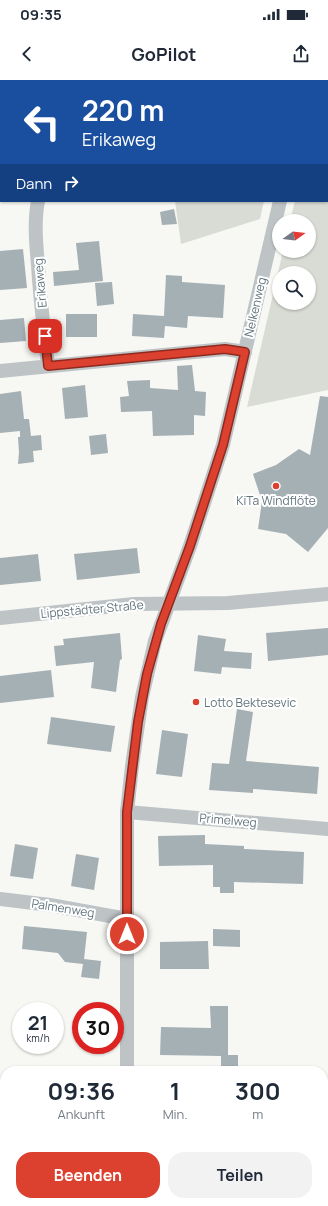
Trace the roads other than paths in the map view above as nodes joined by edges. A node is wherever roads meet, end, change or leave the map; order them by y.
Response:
1 (38, 202) edge
2 (280, 202) edge
3 (245, 352) junction
4 (48, 366) junction
5 (0, 371) edge
6 (328, 594) edge
7 (169, 604) junction
8 (0, 618) edge
9 (127, 812) junction
10 (328, 829) edge
11 (0, 899) edge
12 (127, 919) junction
13 (127, 1066) edge

1 - 4 street, Erikaweg
2 - 3 street, Nelkenweg
3 - 4 street
3 - 7 street, Nelkenweg
4 - 5 street
6 - 7 street, Lippstädter Straße
7 - 8 street, Lippstädter Straße
7 - 9 street, Nelkenweg
9 - 10 street, Primelweg
9 - 12 street, Nelkenweg
11 - 12 street, Palmenweg
12 - 13 street, Nelkenweg

